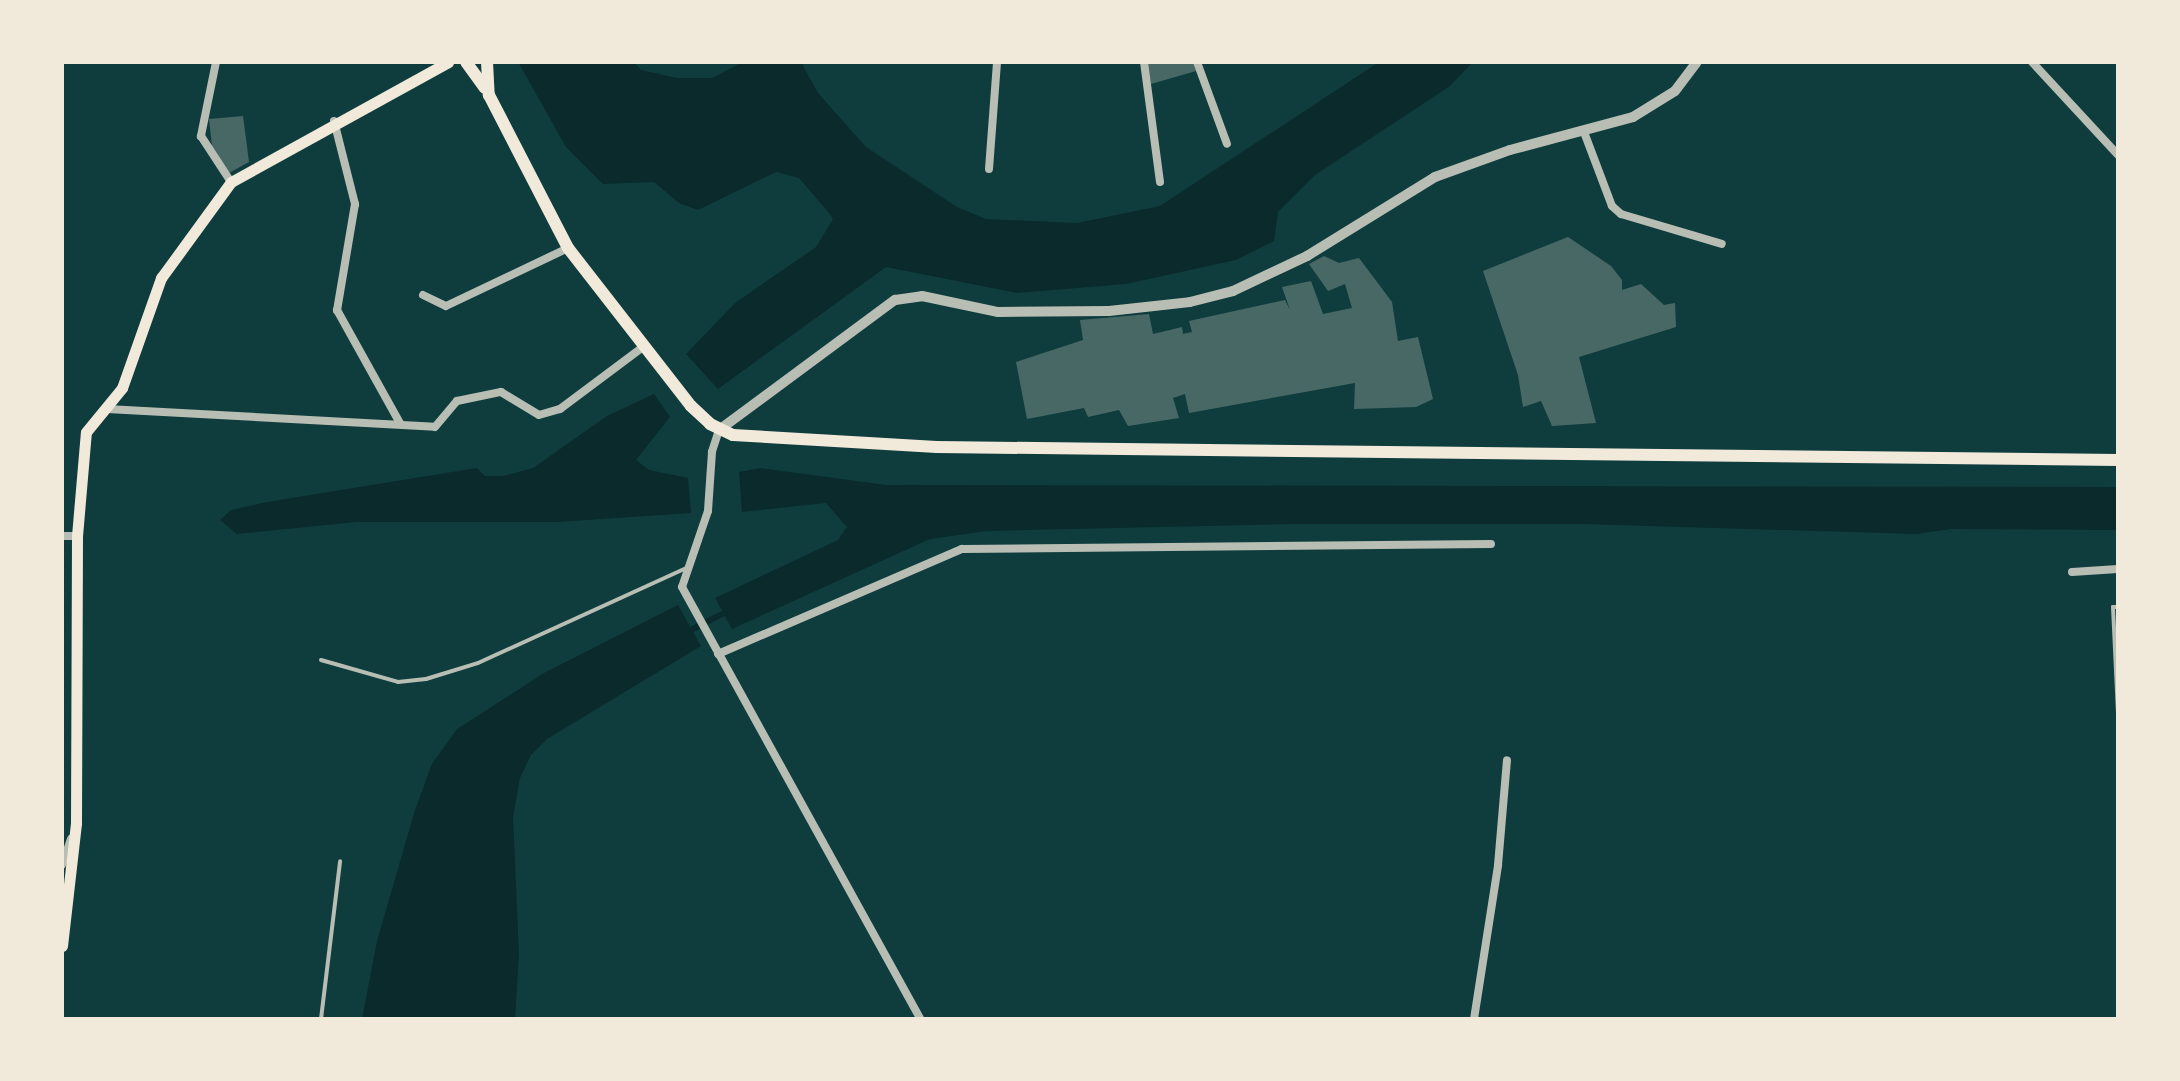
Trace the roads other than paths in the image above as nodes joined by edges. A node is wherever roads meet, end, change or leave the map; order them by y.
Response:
1 (216, 62) edge
2 (448, 62) edge
3 (466, 62) edge
4 (487, 62) edge
5 (997, 62) edge
6 (1144, 62) edge
7 (1197, 62) edge
8 (1697, 62) edge
9 (2032, 62) edge
10 (489, 95) junction
11 (334, 121) junction
12 (1584, 132) junction
13 (1227, 144) dead end
14 (2118, 155) edge
15 (989, 169) dead end
16 (231, 182) junction
17 (1160, 182) dead end
18 (1722, 244) dead end
19 (568, 248) junction
20 (423, 295) dead end
21 (643, 347) junction
22 (107, 409) junction
23 (400, 423) junction
24 (719, 430) junction
25 (2118, 460) edge
26 (62, 536) edge
27 (77, 536) junction
28 (1491, 544) dead end
29 (688, 567) junction
30 (2118, 569) edge
31 (2072, 572) dead end
32 (2118, 607) edge
33 (718, 654) junction
34 (321, 660) dead end
35 (2118, 707) edge
36 (2118, 713) edge
37 (1507, 760) dead end
38 (76, 823) junction
39 (340, 861) dead end
40 (62, 865) edge
41 (62, 946) edge
42 (321, 1019) edge
43 (920, 1019) edge
44 (1474, 1019) edge

1 - 16 street
2 - 11 main road
3 - 10 main road
4 - 10 main road
5 - 15 street
6 - 17 street
7 - 13 street
8 - 12 street
9 - 14 street
10 - 19 main road
11 - 16 main road
11 - 23 street
12 - 18 street
12 - 24 street
16 - 22 main road
19 - 20 street
19 - 21 main road
21 - 23 street
21 - 24 main road
22 - 23 street
22 - 27 main road
24 - 25 main road
24 - 29 street
26 - 27 street
27 - 38 main road
28 - 33 street
29 - 33 street
29 - 34 lane
30 - 31 street
32 - 35 lane
33 - 43 street
35 - 36 lane
37 - 44 street
38 - 40 street
38 - 41 main road
39 - 42 lane

